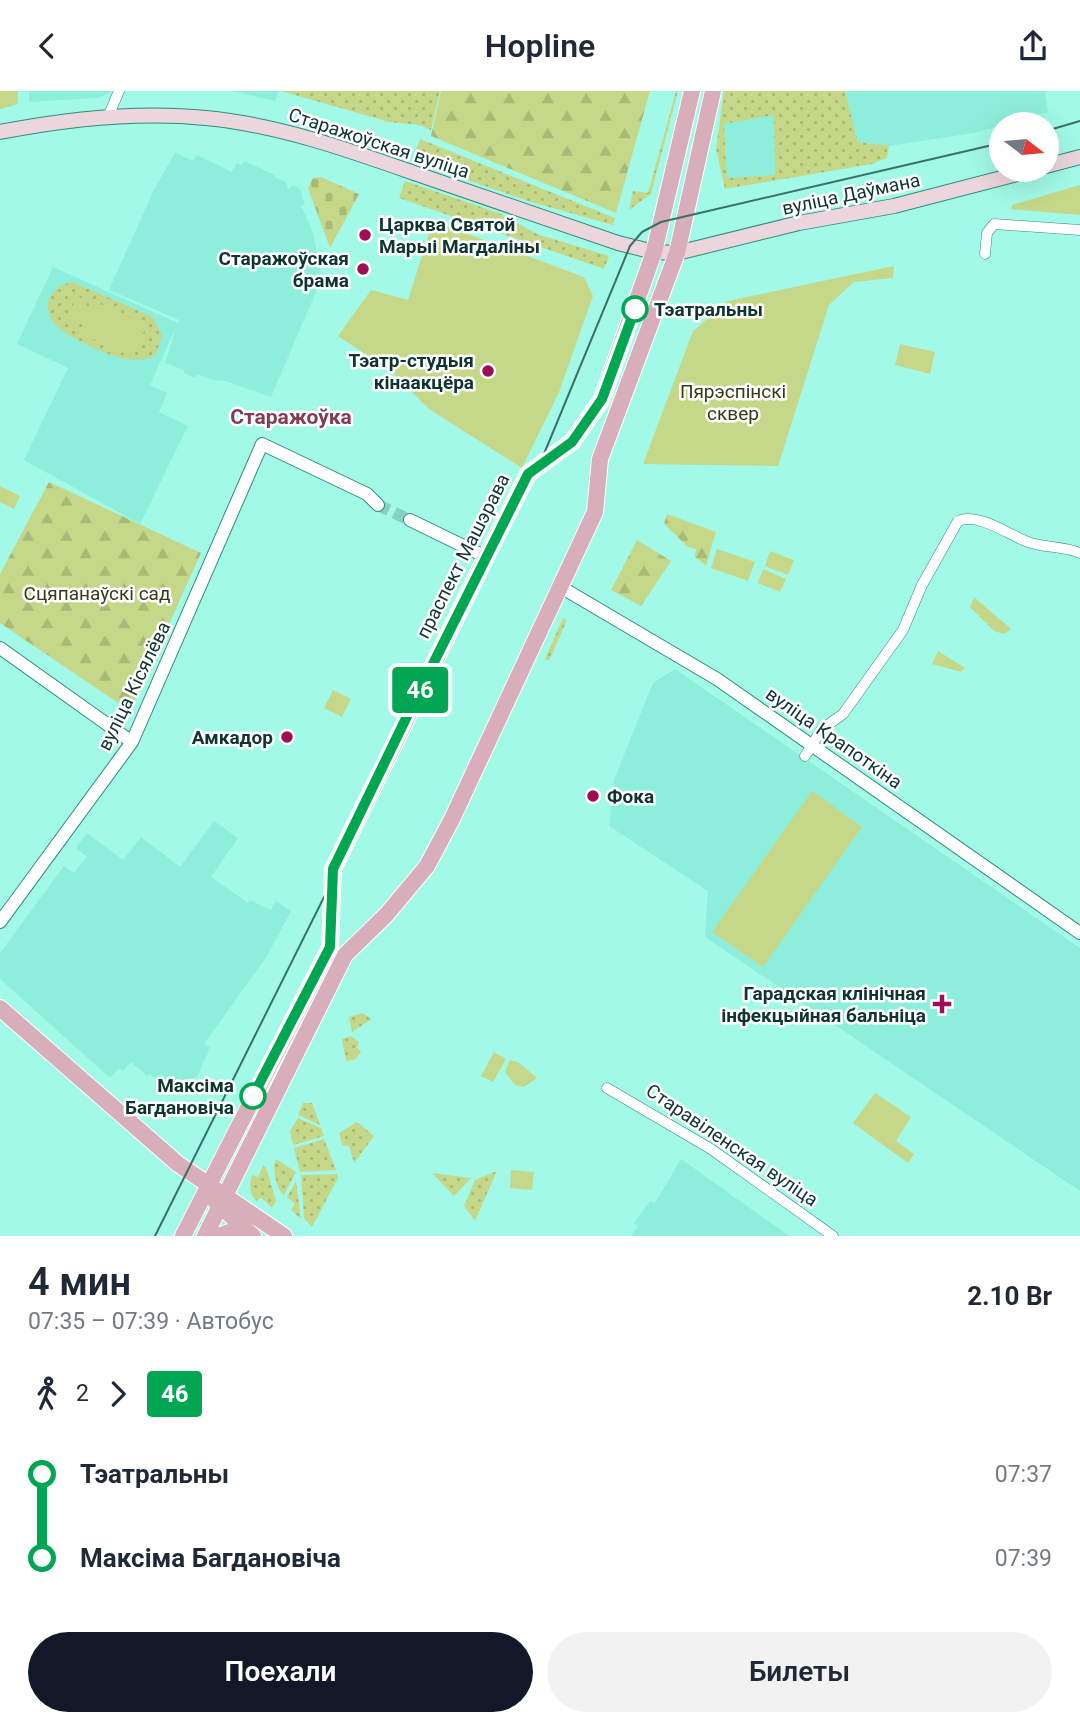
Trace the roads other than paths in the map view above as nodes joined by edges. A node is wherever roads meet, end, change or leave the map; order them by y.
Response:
1 (119, 91) edge
2 (692, 91) edge
3 (713, 91) edge
4 (108, 117) junction
5 (0, 132) edge
6 (1080, 157) edge
7 (1059, 163) edge
8 (989, 181) edge
9 (1080, 230) edge
10 (654, 252) junction
11 (677, 253) junction
12 (985, 254) dead end
13 (378, 505) tunnel mouth
14 (410, 520) tunnel mouth
15 (1080, 553) edge
16 (486, 557) junction
17 (559, 586) junction
18 (0, 648) edge
19 (132, 742) junction
20 (808, 751) junction
21 (0, 922) edge
22 (1080, 933) edge
23 (326, 954) junction
24 (342, 961) junction
25 (0, 1008) edge
26 (607, 1088) dead end
27 (207, 1187) junction
28 (223, 1201) junction
29 (251, 1235) edge
30 (183, 1236) edge
31 (205, 1236) edge
32 (219, 1236) edge
33 (284, 1236) edge
34 (833, 1236) edge

1 - 4 street
2 - 10 main road, праспект Машэрава
3 - 11 main road
4 - 5 main road, Старажоўская вуліца
4 - 10 main road, Старажоўская вуліца
6 - 7 main road
8 - 11 main road, вуліца Даўмана
9 - 12 street
10 - 11 main road, Старажоўская вуліца
10 - 16 main road, праспект Машэрава
11 - 17 main road
13 - 19 street, вуліца Кісялёва
14 - 16 street
15 - 20 street
16 - 23 main road, праспект Машэрава
17 - 20 street, вуліца Крапоткіна
17 - 24 main road
18 - 19 street
19 - 21 street, вуліца Кісялёва
20 - 22 street, вуліца Крапоткіна
23 - 24 main road
23 - 27 main road, праспект Машэрава
24 - 28 main road
25 - 27 main road
26 - 34 street, Старавіленская вуліца
27 - 28 main road
27 - 30 main road, праспект Машэрава
28 - 29 main road
28 - 31 main road
28 - 33 main road
29 - 32 main road

